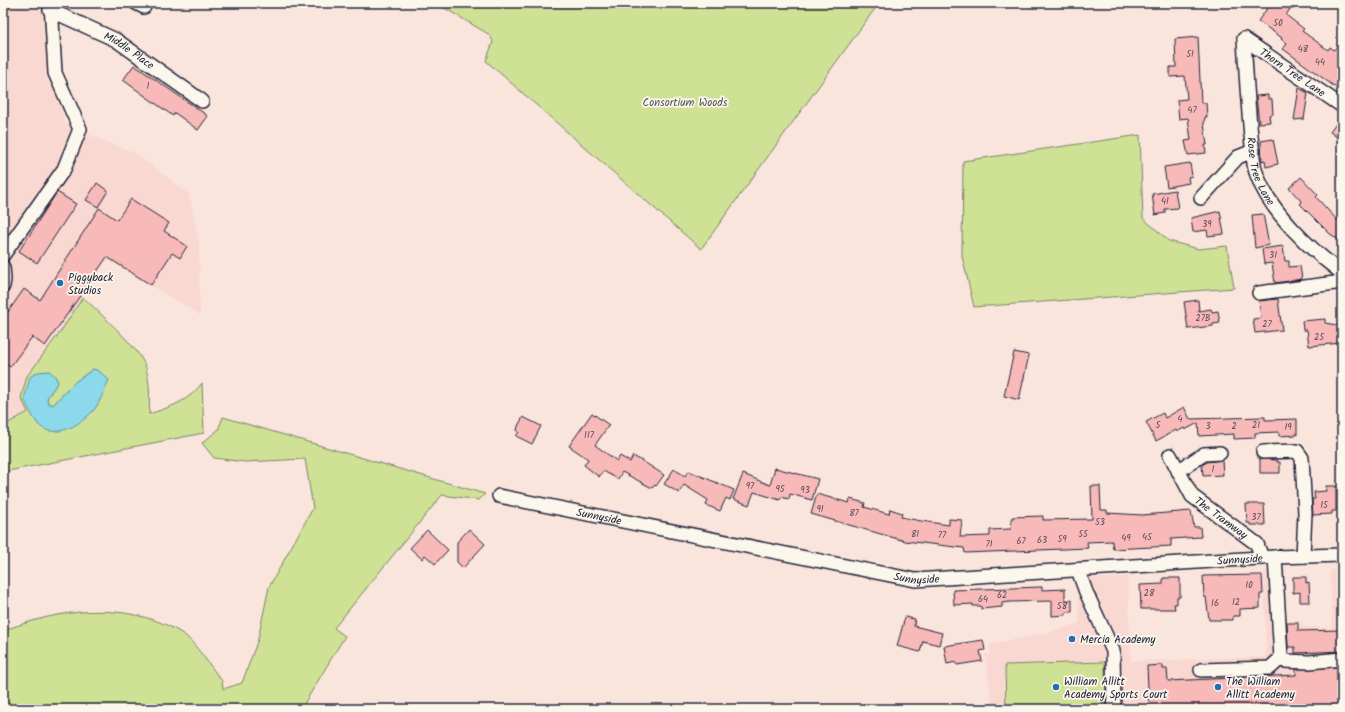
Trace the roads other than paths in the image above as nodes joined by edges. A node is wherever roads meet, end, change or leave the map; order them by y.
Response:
1 (50, 6) edge
2 (1244, 39) joint
3 (202, 101) dead end
4 (1342, 106) edge
5 (1253, 151) junction
6 (1201, 198) dead end
7 (3, 255) edge
8 (3, 267) edge
9 (1342, 273) edge
10 (1342, 280) edge
11 (3, 286) edge
12 (1259, 293) dead end
13 (1263, 452) dead end
14 (1220, 453) dead end
15 (1170, 455) dead end
16 (1178, 471) junction
17 (499, 496) dead end
18 (1342, 555) edge
19 (1303, 556) junction
20 (1275, 557) junction
21 (1262, 558) junction
22 (1078, 570) junction
23 (1281, 658) junction
24 (1342, 659) edge
25 (1201, 670) dead end
26 (1114, 709) edge

1 - 3 street, Middle Place
1 - 7 street
2 - 4 street, Thorn Tree Lane
2 - 5 street, Rose Tree Lane
5 - 6 street
5 - 9 street, Rose Tree Lane
8 - 11 street
10 - 12 street
13 - 19 street
14 - 16 street
15 - 16 street, The Tramway
16 - 21 street, The Tramway
17 - 22 street, Sunnyside
18 - 19 street, Sunnyside
19 - 20 street, Sunnyside
20 - 21 street, Sunnyside
20 - 23 street
21 - 22 street, Sunnyside
22 - 26 street
23 - 24 street
23 - 25 street

